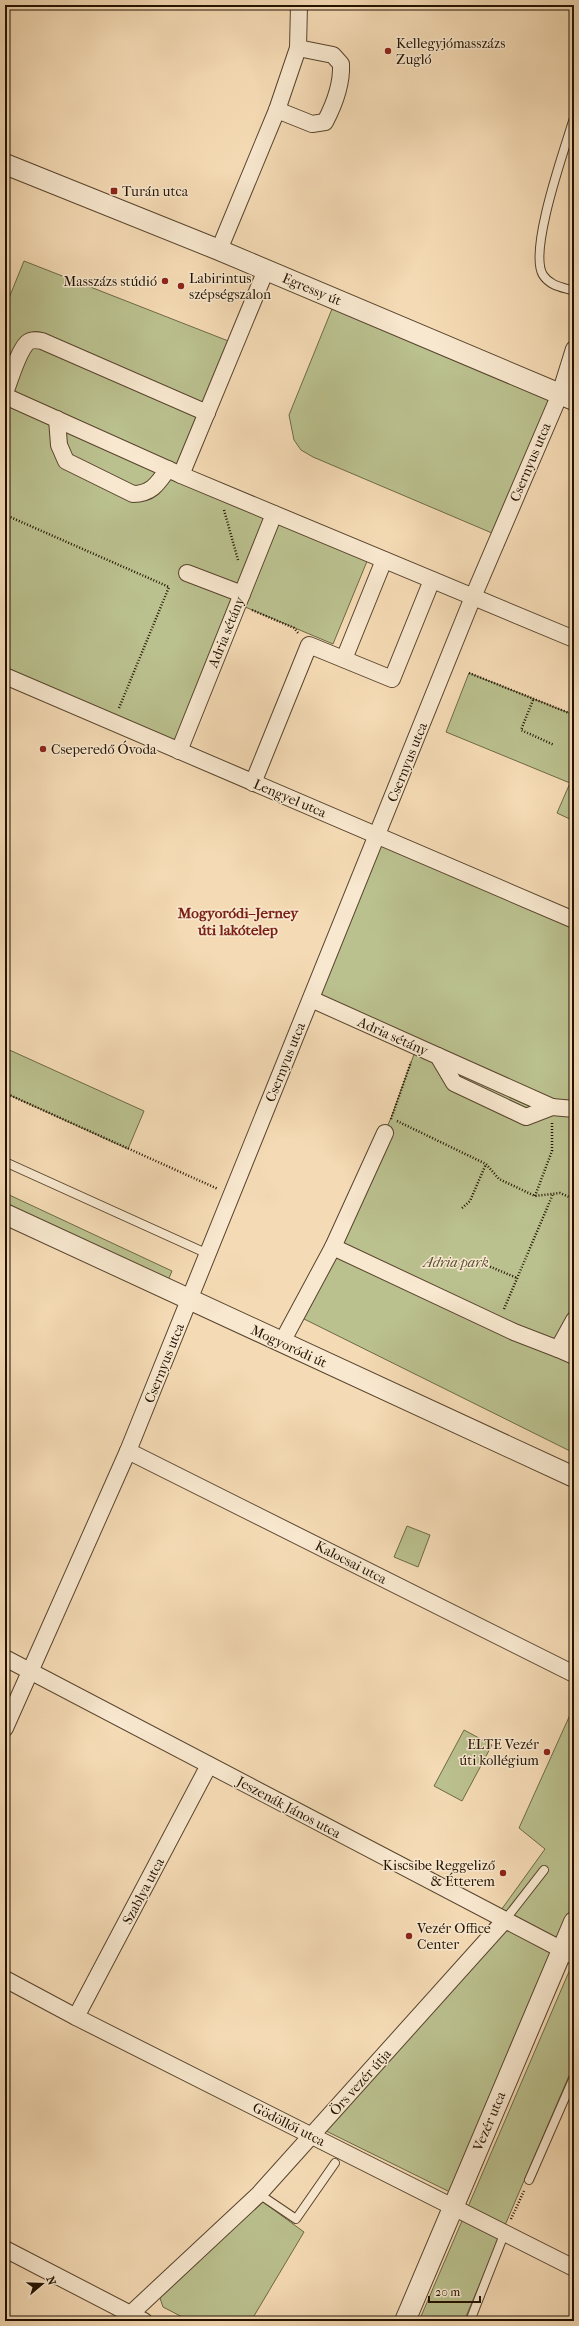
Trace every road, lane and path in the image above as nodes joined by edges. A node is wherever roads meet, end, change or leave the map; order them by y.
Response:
1 (299, 5) edge
2 (298, 48) junction
3 (277, 110) junction
4 (574, 118) edge
5 (5, 164) edge
6 (219, 250) junction
7 (266, 270) junction
8 (574, 291) edge
9 (574, 349) edge
10 (5, 393) edge
11 (5, 396) edge
12 (567, 397) edge
13 (207, 413) junction
14 (57, 419) junction
15 (175, 472) junction
16 (218, 490) junction
17 (274, 514) junction
18 (5, 519) edge
19 (384, 560) junction
20 (187, 573) dead end
21 (432, 580) junction
22 (241, 594) junction
23 (473, 597) junction
24 (574, 639) edge
25 (308, 645) junction
26 (344, 659) junction
27 (469, 673) dead end
28 (5, 676) edge
29 (533, 700) junction
30 (574, 715) edge
31 (113, 722) junction
32 (554, 745) dead end
33 (179, 751) junction
34 (254, 783) junction
35 (377, 836) junction
36 (574, 920) edge
37 (311, 999) junction
38 (417, 1046) junction
39 (5, 1093) edge
40 (552, 1107) junction
41 (574, 1109) edge
42 (388, 1126) junction
43 (5, 1162) edge
44 (486, 1164) junction
45 (553, 1194) junction
46 (232, 1196) junction
47 (535, 1196) junction
48 (574, 1199) edge
49 (462, 1208) dead end
50 (5, 1214) edge
51 (333, 1247) junction
52 (208, 1254) junction
53 (479, 1262) dead end
54 (517, 1278) junction
55 (190, 1300) junction
56 (574, 1320) edge
57 (498, 1324) junction
58 (282, 1342) junction
59 (558, 1349) junction
60 (574, 1356) edge
61 (128, 1451) junction
62 (574, 1477) edge
63 (5, 1658) edge
64 (31, 1672) junction
65 (574, 1674) edge
66 (5, 1728) edge
67 (209, 1765) junction
68 (544, 1870) dead end
69 (505, 1920) junction
70 (574, 1922) edge
71 (568, 1953) edge
72 (5, 1979) edge
73 (76, 2017) junction
74 (574, 2077) edge
75 (312, 2135) junction
76 (335, 2163) dead end
77 (529, 2180) joint
78 (258, 2194) junction
79 (453, 2206) junction
80 (505, 2232) junction
81 (5, 2249) edge
82 (574, 2268) edge
83 (132, 2319) edge
84 (405, 2321) edge
85 (470, 2321) edge

1 - 2 street
2 - 3 street
2 - 3 street
3 - 6 street
4 - 8 lane
5 - 6 street, Egressy út
6 - 7 street, Egressy út
7 - 12 street, Egressy út
7 - 13 street
9 - 12 street, Csernyus utca
10 - 13 street
11 - 14 street
12 - 23 street, Csernyus utca
13 - 15 street
14 - 15 street
14 - 15 street
15 - 16 street
16 - 17 street
16 - 22 path
17 - 19 street
17 - 22 street, Adria sétány
18 - 31 path
19 - 21 street
19 - 26 street
20 - 22 street
21 - 23 street
21 - 26 street
22 - 25 path
22 - 33 street, Adria sétány
23 - 24 street
23 - 35 street, Csernyus utca
25 - 26 street
25 - 34 street
27 - 29 path
28 - 31 street, Lengyel utca
29 - 30 path
29 - 32 path
31 - 33 street, Lengyel utca
33 - 34 street, Lengyel utca
34 - 35 street, Lengyel utca
35 - 36 street, Lengyel utca
35 - 37 street, Csernyus utca
37 - 38 street, Adria sétány
37 - 46 street, Csernyus utca
38 - 40 street, Adria sétány
38 - 42 path
39 - 46 path
40 - 41 street, Adria sétány
40 - 47 path
42 - 44 path
42 - 51 street
43 - 52 lane
44 - 47 path
44 - 49 path
45 - 47 path
45 - 48 path
45 - 54 path
46 - 52 street, Csernyus utca
50 - 55 street, Mogyoródi út
51 - 57 street
51 - 58 street
52 - 55 street, Csernyus utca
53 - 54 path
54 - 57 path
55 - 58 street, Mogyoródi út
55 - 61 street, Csernyus utca
56 - 59 street
57 - 59 street
58 - 62 street, Mogyoródi út
59 - 60 street
61 - 64 street, Csernyus utca
61 - 65 street, Kalocsai utca
63 - 64 street, Jeszenák János utca
64 - 66 street, Csernyus utca
64 - 67 street, Jeszenák János utca
67 - 69 street, Jeszenák János utca
67 - 73 street, Szablya utca
68 - 69 lane
69 - 71 street, Jeszenák János utca
69 - 75 street, Örs vezér útja
70 - 71 street, Vezér utca
71 - 79 street, Vezér utca
72 - 73 street, Gödöllői utca
73 - 75 street, Gödöllői utca
74 - 77 lane
75 - 78 street, Örs vezér útja
75 - 79 street, Gödöllői utca
76 - 78 lane
77 - 80 path
78 - 83 street, Örs vezér útja
79 - 80 street, Gödöllői utca
79 - 84 street, Vezér utca
80 - 82 street, Gödöllői utca
80 - 85 lane
81 - 83 street

